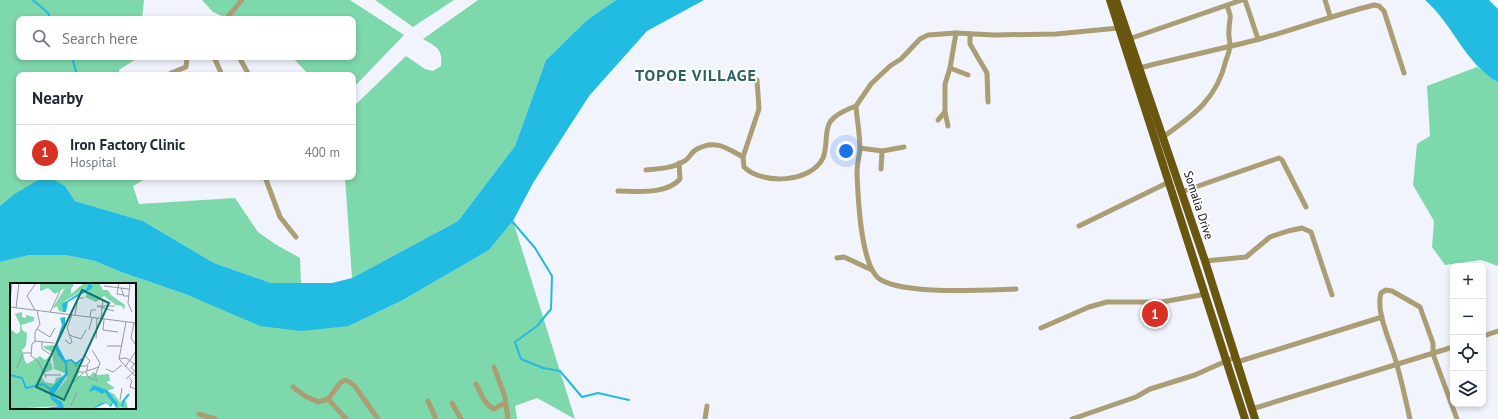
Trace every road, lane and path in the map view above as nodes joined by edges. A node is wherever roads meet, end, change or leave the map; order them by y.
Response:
1 (242, 0) edge
2 (1110, 0) edge
3 (1116, 0) edge
4 (1243, 0) edge
5 (1326, 0) edge
6 (1227, 6) junction
7 (229, 16) edge
8 (1330, 16) junction
9 (1119, 28) junction
10 (956, 33) junction
11 (970, 34) junction
12 (1129, 39) junction
13 (1258, 39) junction
14 (1230, 46) junction
15 (187, 60) edge
16 (215, 60) edge
17 (241, 60) edge
18 (950, 68) junction
19 (1139, 68) junction
20 (173, 72) edge
21 (221, 72) edge
22 (247, 72) edge
23 (1404, 73) dead end
24 (968, 75) dead end
25 (757, 80) dead end
26 (988, 102) dead end
27 (856, 106) junction
28 (945, 112) junction
29 (938, 120) dead end
30 (948, 126) dead end
31 (1163, 137) junction
32 (904, 147) dead end
33 (860, 148) junction
34 (882, 151) junction
35 (743, 157) junction
36 (679, 163) junction
37 (881, 169) dead end
38 (646, 170) dead end
39 (266, 180) edge
40 (1169, 182) junction
41 (618, 191) dead end
42 (1181, 192) junction
43 (1306, 207) dead end
44 (1079, 226) dead end
45 (296, 237) dead end
46 (837, 258) dead end
47 (1205, 261) junction
48 (872, 270) junction
49 (1016, 289) dead end
50 (1206, 294) junction
51 (1332, 295) dead end
52 (1382, 317) junction
53 (1041, 328) dead end
54 (1498, 331) edge
55 (1486, 335) edge
56 (1450, 348) edge
57 (1433, 354) junction
58 (1227, 360) junction
59 (1236, 360) junction
60 (1397, 363) junction
61 (494, 367) dead end
62 (476, 384) dead end
63 (293, 387) dead end
64 (328, 399) junction
65 (428, 402) dead end
66 (452, 403) dead end
67 (505, 403) junction
68 (707, 406) dead end
69 (1252, 409) junction
70 (200, 414) dead end
71 (215, 419) edge
72 (346, 419) edge
73 (378, 419) edge
74 (436, 419) edge
75 (461, 419) edge
76 (508, 419) edge
77 (705, 419) edge
78 (1072, 419) edge
79 (1245, 419) edge
80 (1255, 419) edge
81 (1410, 419) edge
82 (1457, 419) edge

1 - 7 street
2 - 9 main road, Somalia Drive
3 - 12 main road, Somalia Drive
4 - 6 street
4 - 13 street
5 - 8 street
6 - 12 street
6 - 14 street
8 - 13 street
8 - 23 street
9 - 11 street
9 - 40 main road, Somalia Drive
10 - 11 street
10 - 18 street
10 - 27 street
11 - 26 street
12 - 19 main road, Somalia Drive
13 - 14 street
14 - 19 street
14 - 31 street
15 - 20 street
16 - 21 street
17 - 22 street
18 - 24 street
18 - 28 street
19 - 31 main road, Somalia Drive
25 - 35 street
27 - 33 street
27 - 35 street
28 - 29 street
28 - 30 street
31 - 42 main road, Somalia Drive
32 - 34 street
33 - 34 street
33 - 48 street
34 - 37 street
35 - 36 street
36 - 38 street
36 - 41 street
39 - 45 street
40 - 44 street
40 - 50 main road, Somalia Drive
42 - 43 street
42 - 47 main road, Somalia Drive
46 - 48 street
47 - 51 street
47 - 59 main road, Somalia Drive
48 - 49 street
50 - 53 street
50 - 58 main road, Somalia Drive
52 - 57 street
52 - 59 street
52 - 60 street
54 - 55 street
56 - 57 street
57 - 60 street
57 - 82 street
58 - 59 street
58 - 78 street
58 - 79 main road, Somalia Drive
59 - 69 main road, Somalia Drive
60 - 69 street
60 - 81 street
61 - 67 street
62 - 67 street
63 - 64 street
64 - 72 street
64 - 73 street
65 - 74 street
66 - 75 street
67 - 76 street
68 - 77 street
69 - 80 main road, Somalia Drive
70 - 71 street

